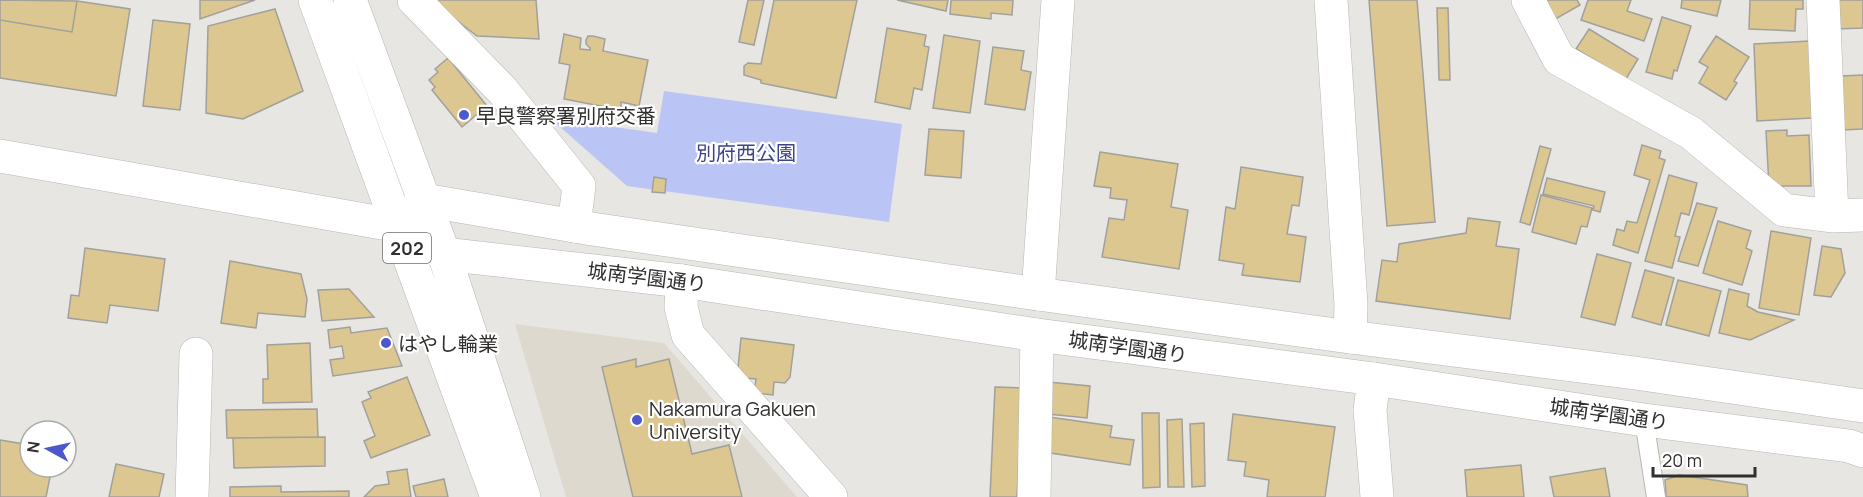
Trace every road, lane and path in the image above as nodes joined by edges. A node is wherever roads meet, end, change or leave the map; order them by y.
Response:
1 (315, 0) edge
2 (350, 0) edge
3 (414, 0) edge
4 (1058, 0) edge
5 (1331, 0) edge
6 (1528, 0) edge
7 (1823, 0) edge
8 (0, 156) edge
9 (424, 200) junction
10 (1847, 216) edge
11 (399, 226) junction
12 (574, 226) junction
13 (444, 254) junction
14 (682, 280) junction
15 (1038, 294) junction
16 (1037, 335) junction
17 (1350, 337) junction
18 (196, 354) dead end
19 (1374, 379) junction
20 (1861, 400) edge
21 (1644, 420) junction
22 (1856, 448) edge
23 (192, 497) edge
24 (497, 497) edge
25 (524, 497) edge
26 (831, 497) edge
27 (1034, 497) edge
28 (1377, 497) edge
29 (1656, 497) edge

1 - 11 main road, 202
2 - 9 main road, 202
3 - 12 main road
4 - 15 main road
5 - 17 main road
6 - 10 main road
7 - 10 main road
8 - 11 main road
9 - 11 main road
9 - 12 main road, 城南学園通り
9 - 13 main road, 202
11 - 13 main road, 城南学園通り
11 - 24 main road, 202
12 - 15 main road, 城南学園通り
13 - 14 main road, 城南学園通り
13 - 25 main road, 202
14 - 16 main road, 城南学園通り
14 - 26 main road
15 - 17 main road, 城南学園通り
16 - 19 main road, 城南学園通り
16 - 27 main road
17 - 20 main road, 城南学園通り
18 - 23 main road
19 - 21 main road, 城南学園通り
19 - 28 main road
20 - 22 main road
21 - 22 main road, 城南学園通り
21 - 29 lane

